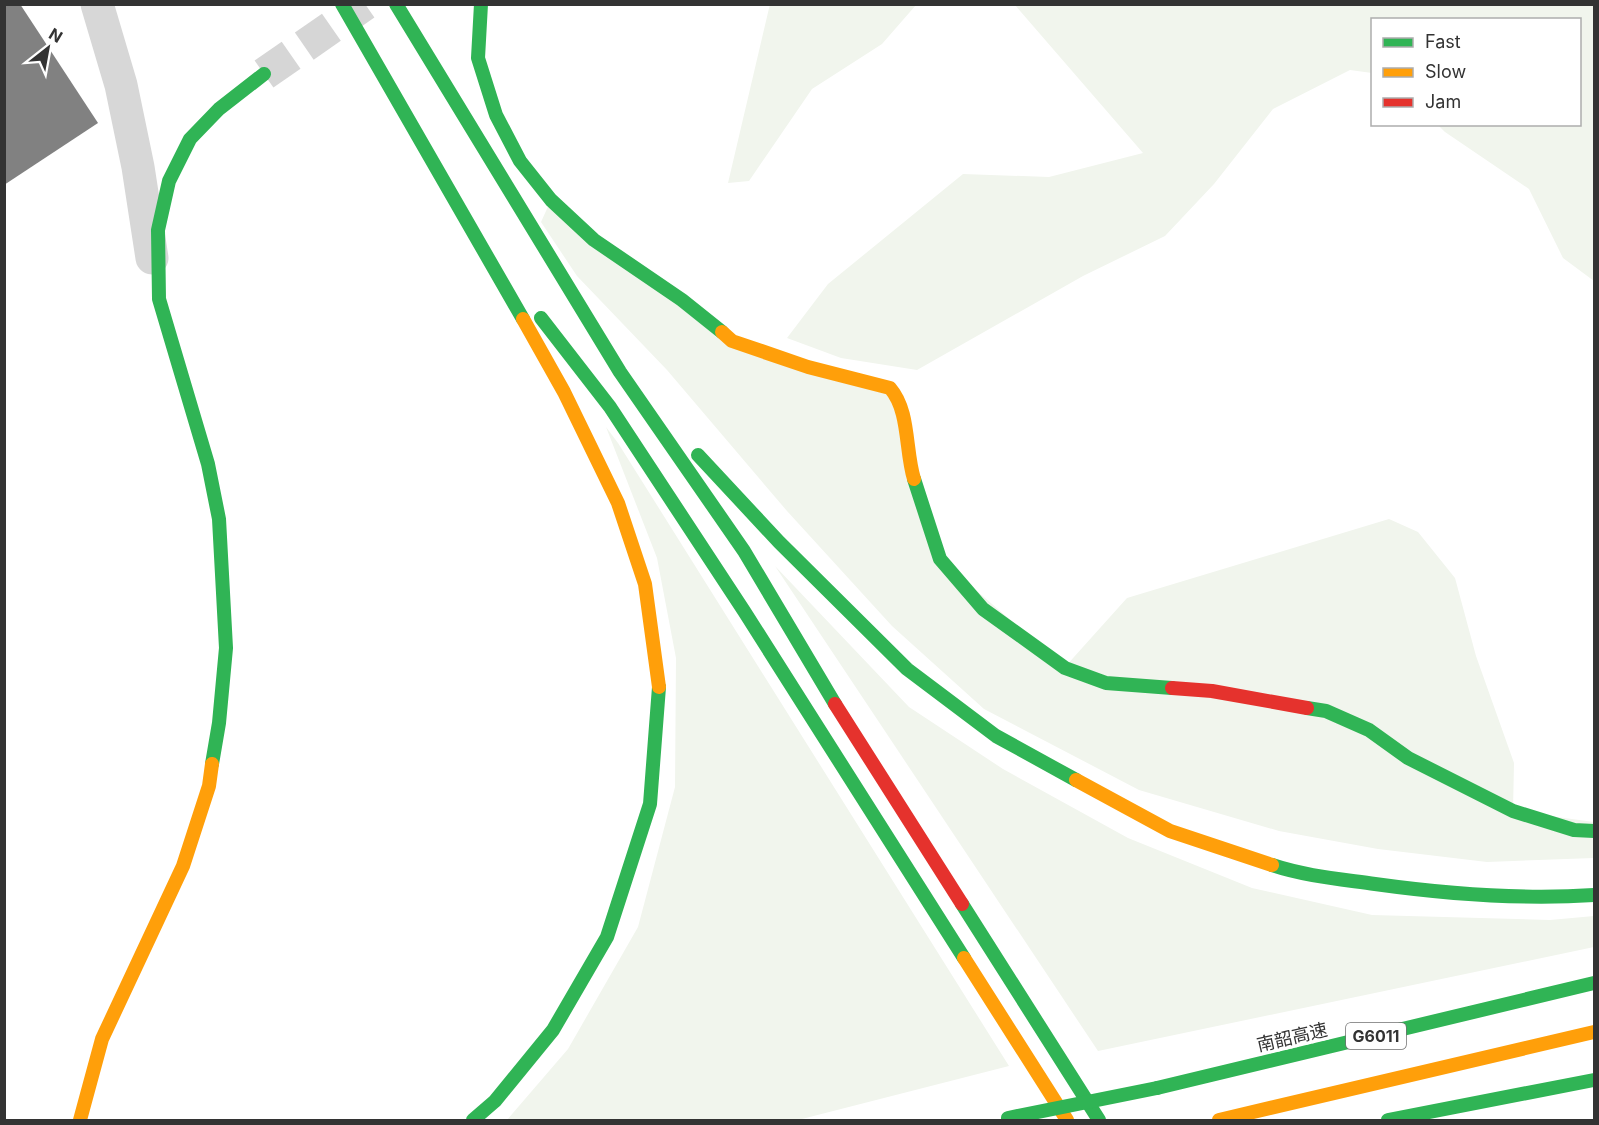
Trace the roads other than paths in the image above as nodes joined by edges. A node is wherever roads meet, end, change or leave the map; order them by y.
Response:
1 (98, 4) edge
2 (342, 4) edge
3 (396, 4) edge
4 (481, 4) edge
5 (264, 74) tunnel mouth
6 (473, 231) junction
7 (159, 298) junction
8 (620, 372) junction
9 (1594, 831) edge
10 (1594, 895) edge
11 (1594, 983) edge
12 (1594, 1032) edge
13 (1594, 1080) edge
14 (1002, 1119) edge
15 (80, 1120) edge
16 (473, 1120) edge
17 (1066, 1120) edge
18 (1100, 1120) edge
19 (1219, 1120) edge
20 (1388, 1120) edge

1 - 7 street
2 - 6 main road
3 - 8 main road
4 - 9 main road
5 - 7 main road
6 - 16 main road
6 - 17 main road
7 - 15 main road
8 - 10 main road
8 - 18 main road
11 - 14 main road, 南韶高速 / G6011, bridge
12 - 19 main road, G6011
13 - 20 main road

